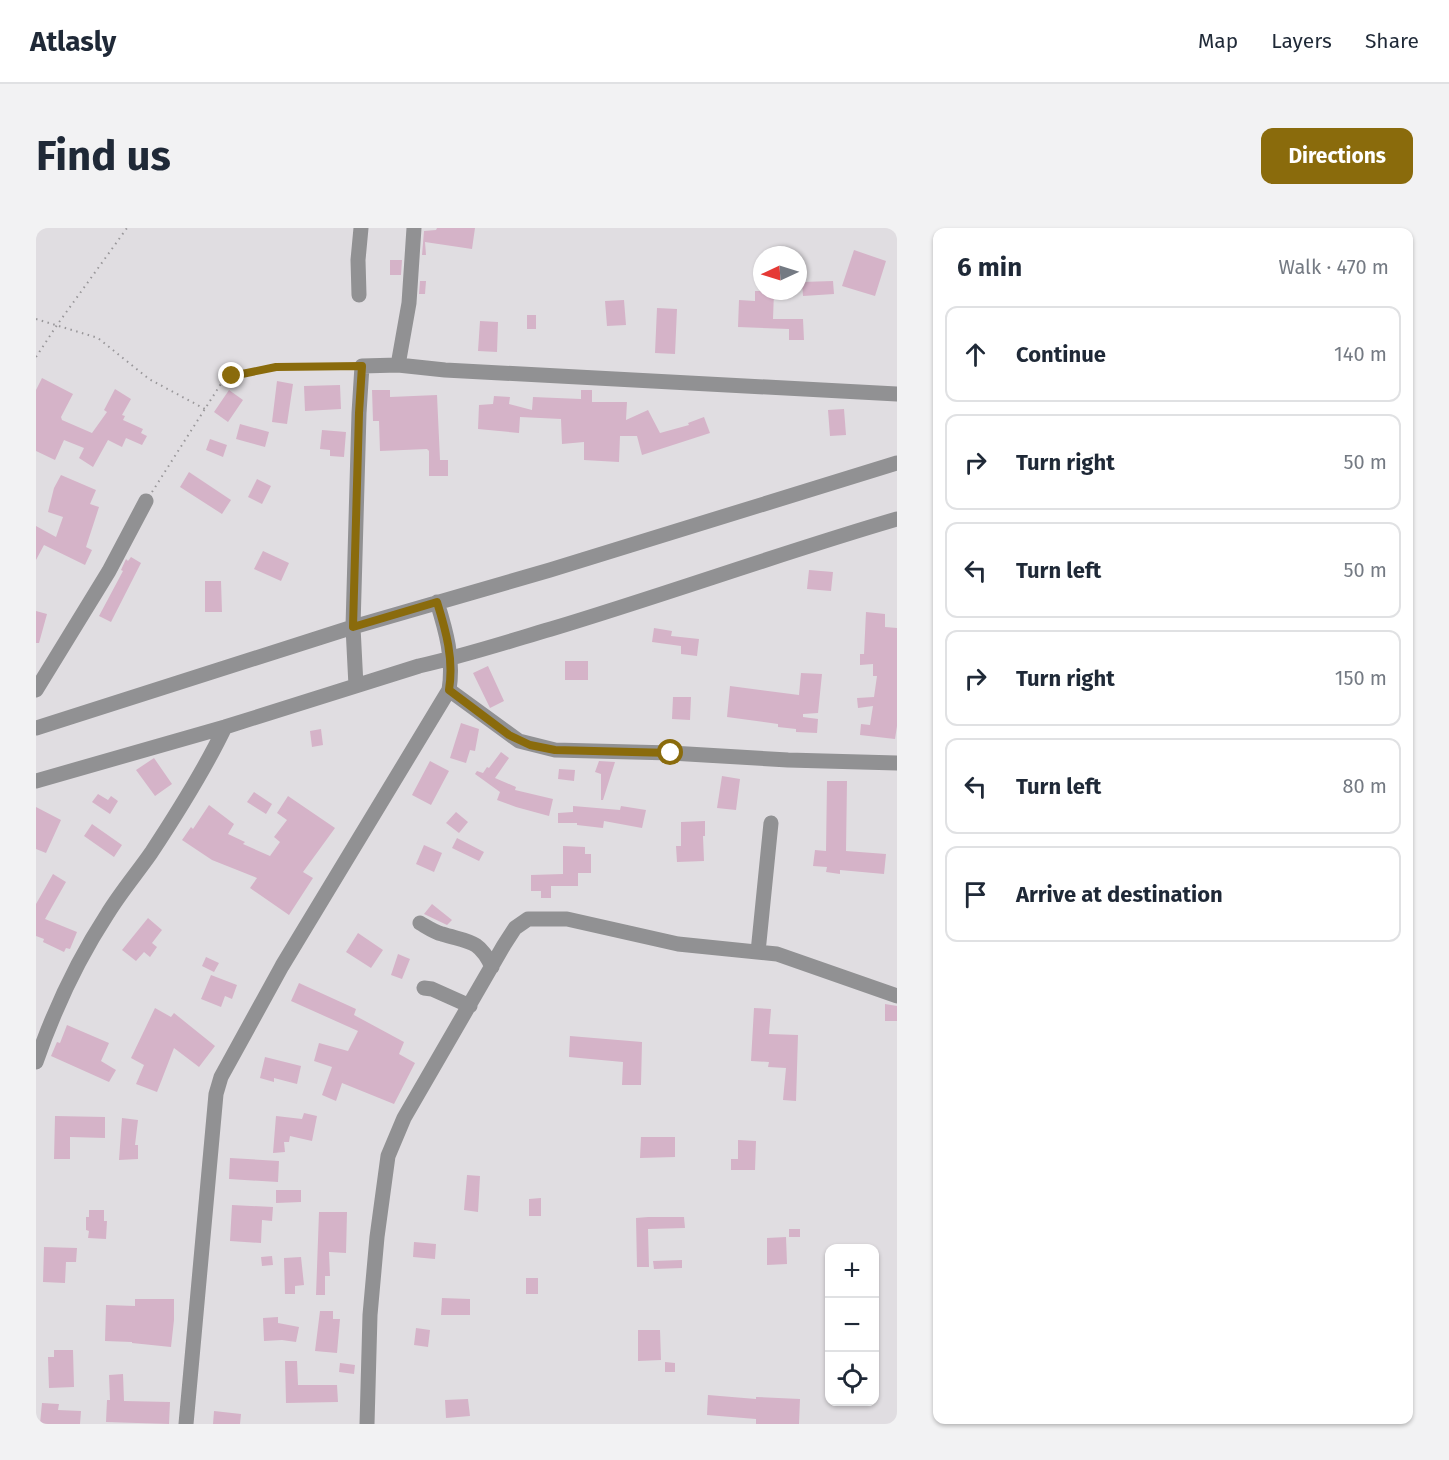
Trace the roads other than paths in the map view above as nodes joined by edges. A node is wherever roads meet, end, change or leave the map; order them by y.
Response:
1 (362, 228) edge
2 (414, 228) edge
3 (359, 294) dead end
4 (398, 365) junction
5 (897, 394) edge
6 (897, 463) edge
7 (146, 501) road end
8 (897, 519) edge
9 (437, 602) junction
10 (353, 627) junction
11 (450, 659) junction
12 (356, 686) junction
13 (36, 690) edge
14 (449, 690) junction
15 (225, 726) junction
16 (36, 728) edge
17 (897, 763) edge
18 (36, 781) edge
19 (771, 823) dead end
20 (420, 923) dead end
21 (758, 952) junction
22 (492, 967) junction
23 (424, 988) dead end
24 (897, 996) edge
25 (470, 1006) junction
26 (36, 1062) edge
27 (186, 1424) edge
28 (368, 1424) edge

1 - 3 street
2 - 4 street
4 - 5 street
4 - 10 street
6 - 9 street
7 - 13 street
8 - 11 street
9 - 10 street
9 - 11 street
10 - 12 street
10 - 16 street
11 - 12 street
11 - 14 street
12 - 15 street
14 - 17 street
14 - 27 street
15 - 18 street
15 - 26 street
19 - 21 street
20 - 22 street
21 - 22 street
21 - 24 street
22 - 25 street
23 - 25 street
25 - 28 street

